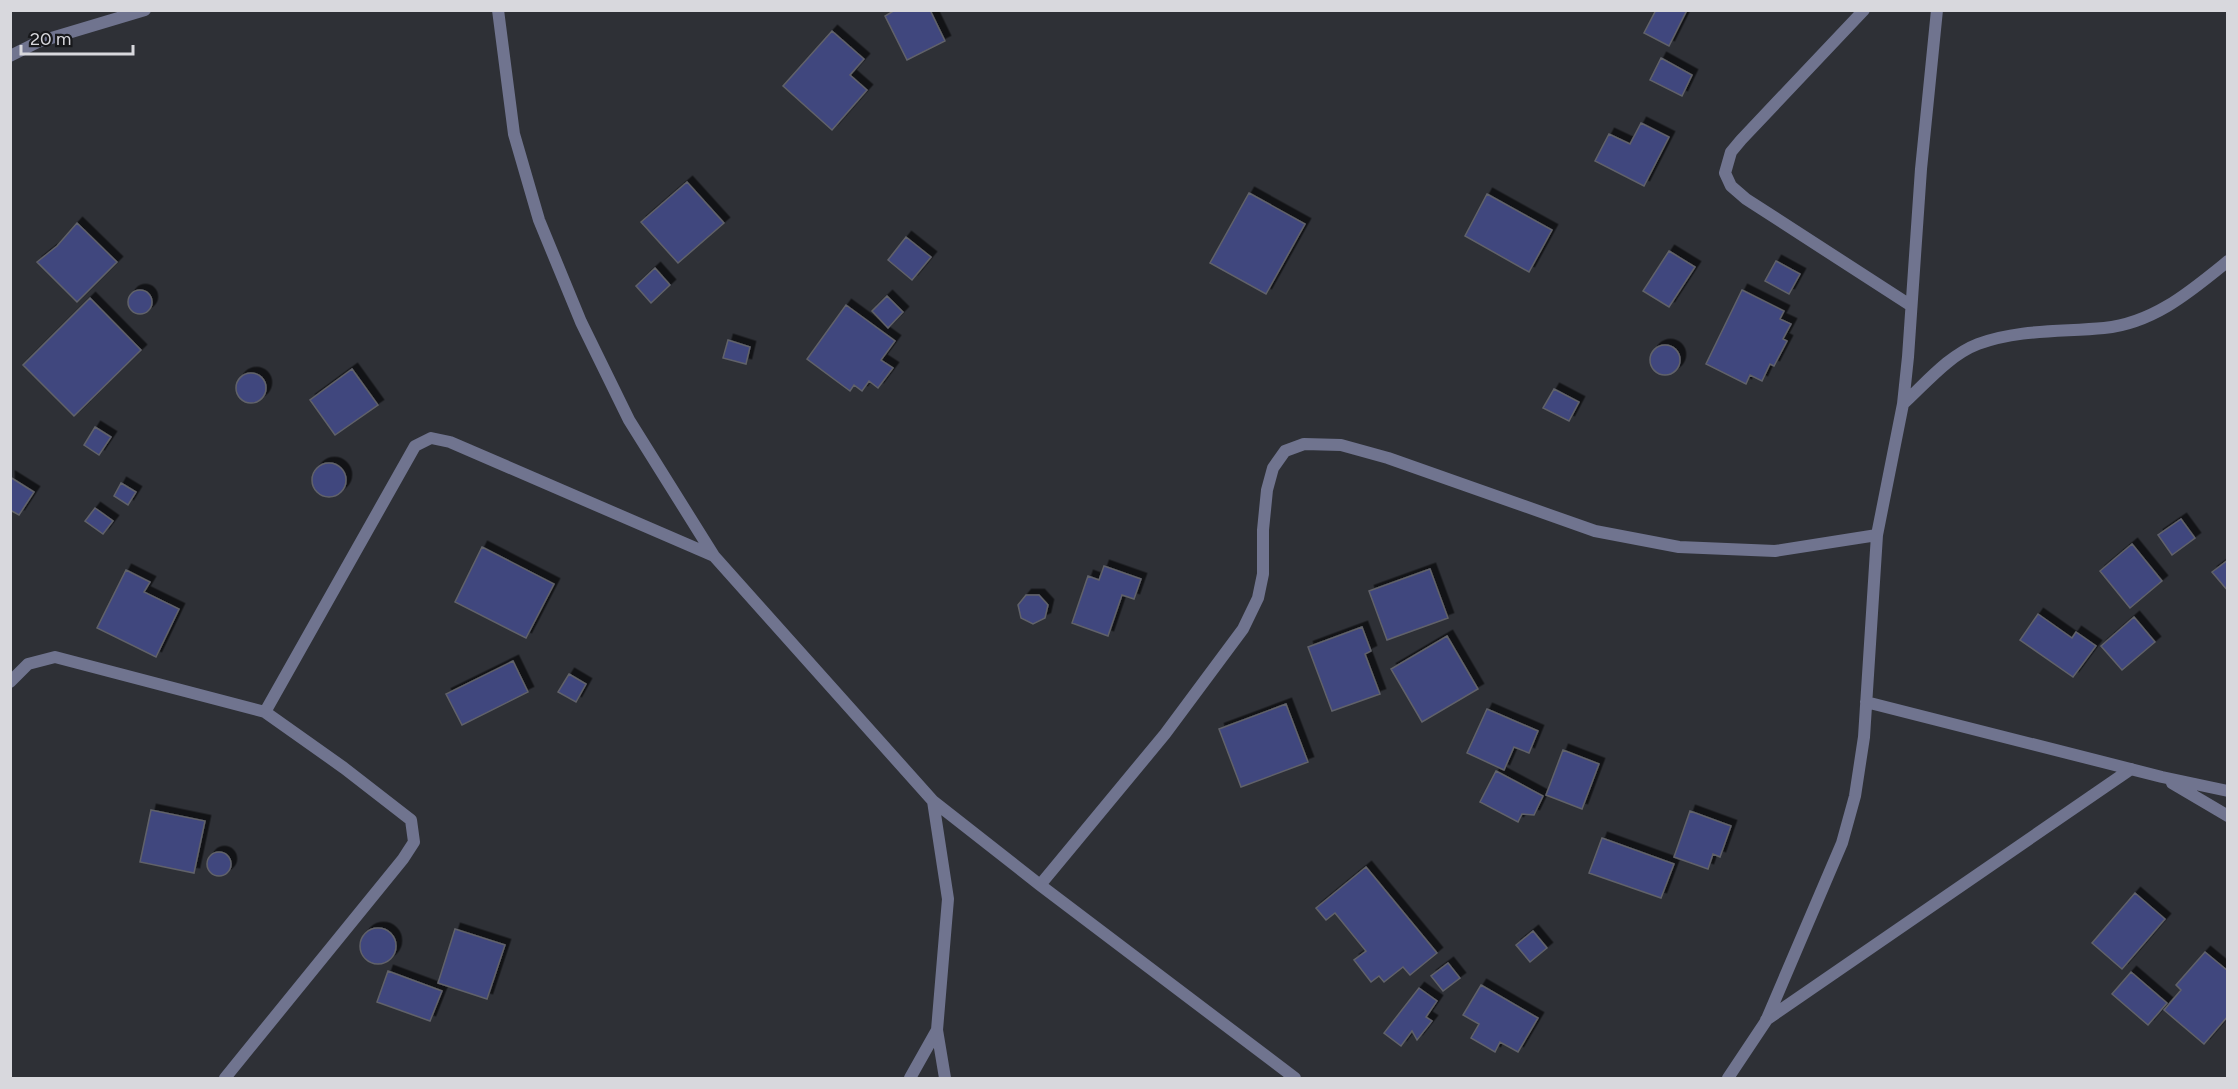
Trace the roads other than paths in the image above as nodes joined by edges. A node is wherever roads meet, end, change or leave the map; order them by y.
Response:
1 (145, 10) edge
2 (498, 10) edge
3 (1864, 10) edge
4 (1937, 10) edge
5 (10, 56) edge
6 (2228, 261) edge
7 (1910, 305) junction
8 (1903, 404) junction
9 (1877, 535) junction
10 (714, 556) junction
11 (10, 682) edge
12 (1866, 702) junction
13 (265, 712) junction
14 (2131, 769) junction
15 (2162, 777) junction
16 (2228, 791) edge
17 (933, 801) junction
18 (2228, 816) edge
19 (1040, 885) junction
20 (1766, 1021) junction
21 (937, 1030) junction
22 (225, 1078) edge
23 (910, 1078) edge
24 (945, 1078) edge
25 (1295, 1078) edge
26 (1728, 1078) edge

1 - 5 street
2 - 10 street
3 - 7 street
4 - 7 street
6 - 8 street
7 - 8 street
8 - 9 street
9 - 12 street
9 - 19 street
10 - 13 street
10 - 17 street
11 - 13 street
12 - 14 street
12 - 20 street
13 - 22 street
14 - 15 street
14 - 20 street
15 - 16 street
15 - 18 street
17 - 19 street
17 - 21 street
19 - 25 street
20 - 26 street
21 - 23 street
21 - 24 street

